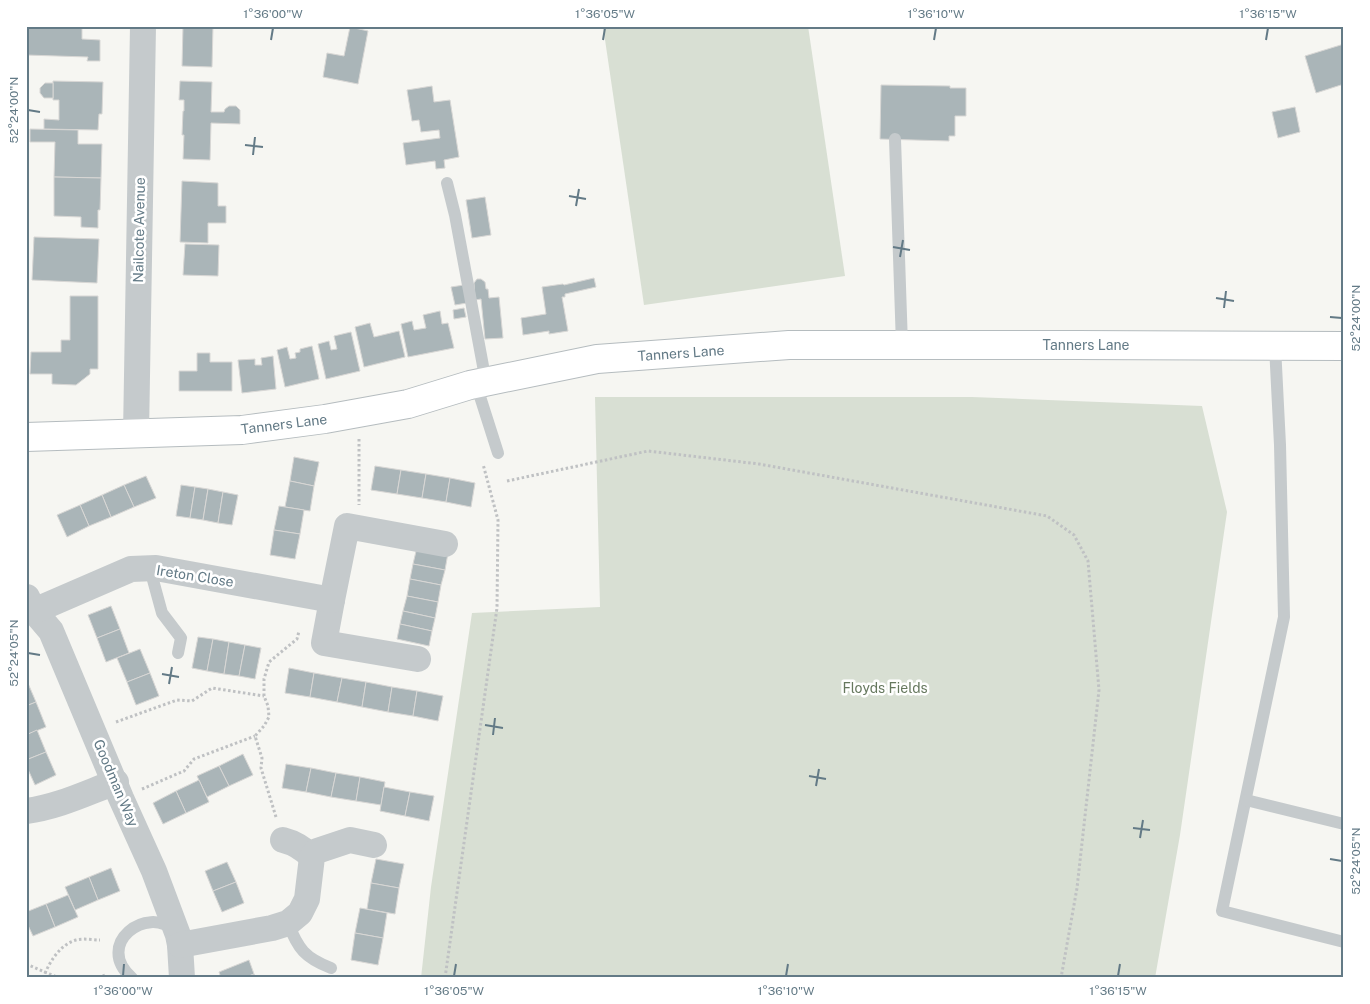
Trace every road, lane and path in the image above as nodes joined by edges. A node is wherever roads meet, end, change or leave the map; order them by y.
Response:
1 (143, 26) edge
2 (895, 140) dead end
3 (448, 183) dead end
4 (902, 345) junction
5 (1275, 346) junction
6 (1344, 346) edge
7 (481, 383) junction
8 (136, 434) junction
9 (26, 437) edge
10 (359, 439) dead end
11 (498, 453) dead end
12 (483, 464) dead end
13 (507, 481) dead end
14 (359, 528) junction
15 (445, 544) dead end
16 (150, 569) junction
17 (301, 594) junction
18 (332, 600) junction
19 (30, 604) edge
20 (178, 653) dead end
21 (418, 660) dead end
22 (264, 696) junction
23 (94, 732) junction
24 (255, 736) junction
25 (119, 790) junction
26 (1246, 800) junction
27 (26, 812) edge
28 (1344, 824) edge
29 (283, 840) joint
30 (374, 845) dead end
31 (312, 858) junction
32 (288, 924) junction
33 (100, 940) dead end
34 (179, 940) junction
35 (1344, 942) edge
36 (26, 964) edge
37 (331, 968) dead end
38 (46, 971) junction
39 (104, 975) dead end
40 (43, 978) edge
41 (59, 978) edge
42 (98, 978) edge
43 (132, 978) edge
44 (182, 978) edge
45 (445, 978) edge
46 (1061, 978) edge

1 - 8 street, Nailcote Avenue
2 - 4 lane
3 - 7 lane
4 - 5 main road, Tanners Lane
4 - 7 main road, Tanners Lane
5 - 6 main road, Tanners Lane
5 - 26 lane
7 - 8 main road, Tanners Lane
7 - 11 lane
8 - 9 main road, Tanners Lane
10 - 14 path
12 - 45 path
13 - 46 path
14 - 15 street
14 - 18 street
16 - 17 street, Ireton Close
16 - 19 street, Ireton Close
16 - 20 lane
17 - 18 street, Ireton Close
17 - 22 path
18 - 21 street
19 - 23 street, Goodman Way
22 - 23 path
22 - 24 path
23 - 25 street, Goodman Way
24 - 25 path
24 - 29 path
25 - 27 street
25 - 34 street, Goodman Way
26 - 28 lane
26 - 35 lane
29 - 31 street
30 - 31 street
31 - 32 street
32 - 34 street
32 - 37 lane
33 - 38 path
34 - 43 lane
34 - 44 street, Goodman Way
36 - 38 path
38 - 40 path
38 - 41 path
39 - 42 path

